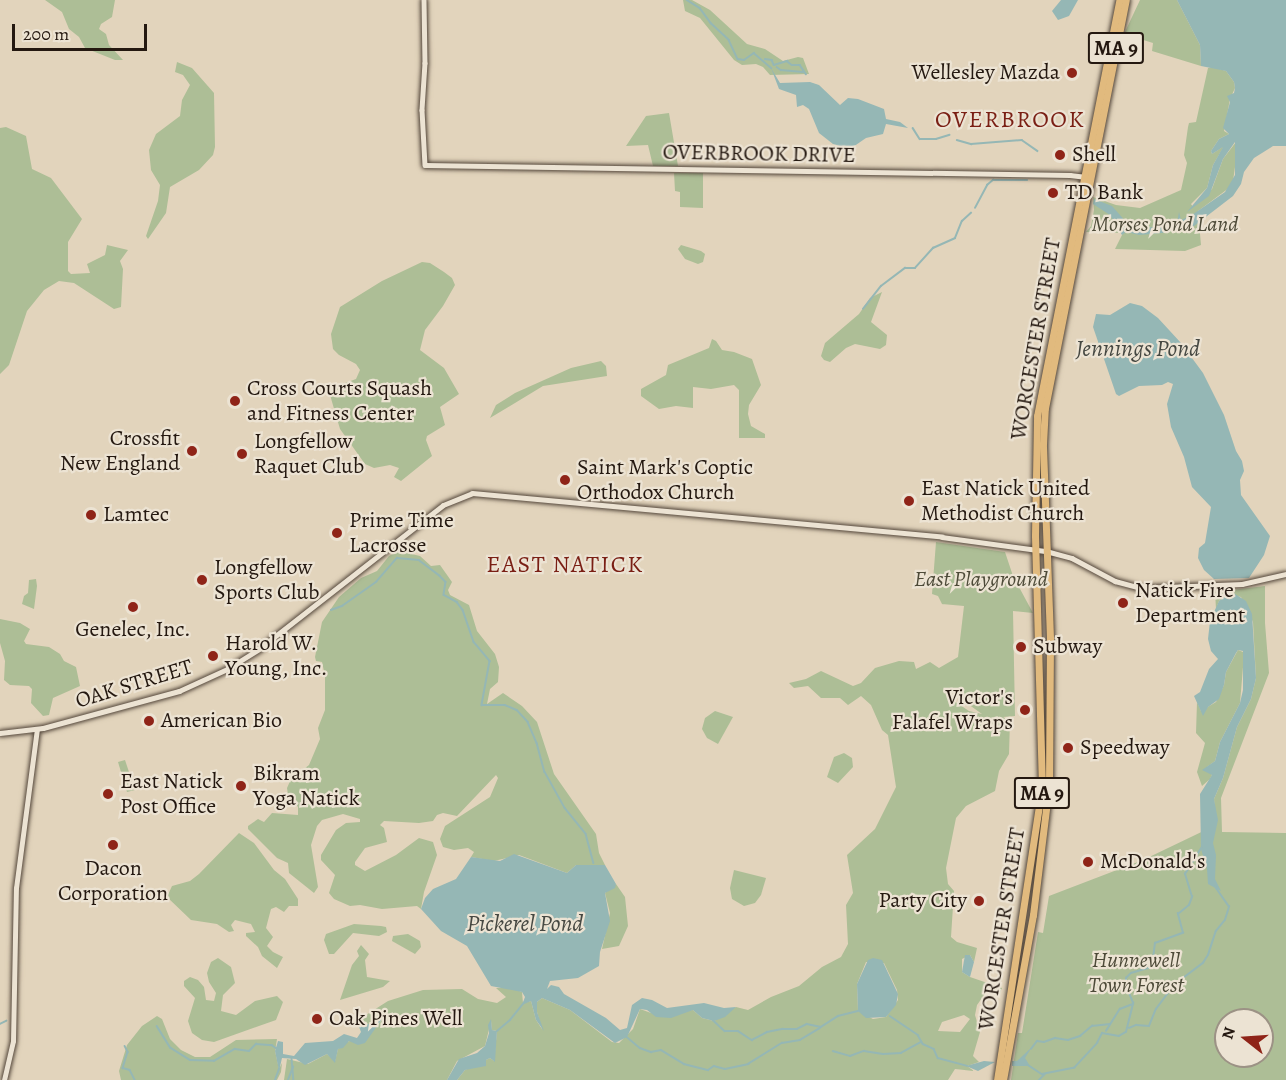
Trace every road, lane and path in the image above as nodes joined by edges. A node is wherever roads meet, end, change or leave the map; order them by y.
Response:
1 (423, 0) edge
2 (1119, 0) edge
3 (1126, 0) edge
4 (1083, 177) junction
5 (1091, 179) junction
6 (1035, 549) junction
7 (1046, 551) junction
8 (1286, 574) edge
9 (37, 729) junction
10 (0, 733) edge
11 (1030, 861) junction
12 (1040, 863) junction
13 (4, 1080) edge
14 (997, 1080) edge
15 (1004, 1080) edge

1 - 4 street, OVERBROOK DRIVE
2 - 4 highway, WORCESTER STREET / MA 9
3 - 5 highway, WORCESTER STREET / MA 9
4 - 5 street, OVERBROOK DRIVE
4 - 6 highway, WORCESTER STREET / MA 9
5 - 7 highway, WORCESTER STREET / MA 9
6 - 7 main road, OAK STREET
6 - 9 main road, OAK STREET
6 - 11 highway, WORCESTER STREET / MA 9
7 - 8 street, OAK STREET
7 - 12 highway, WORCESTER STREET / MA 9
9 - 10 main road, OAK STREET
9 - 13 main road
11 - 12 highway
11 - 14 highway, WORCESTER STREET / MA 9
12 - 15 highway, WORCESTER STREET / MA 9

